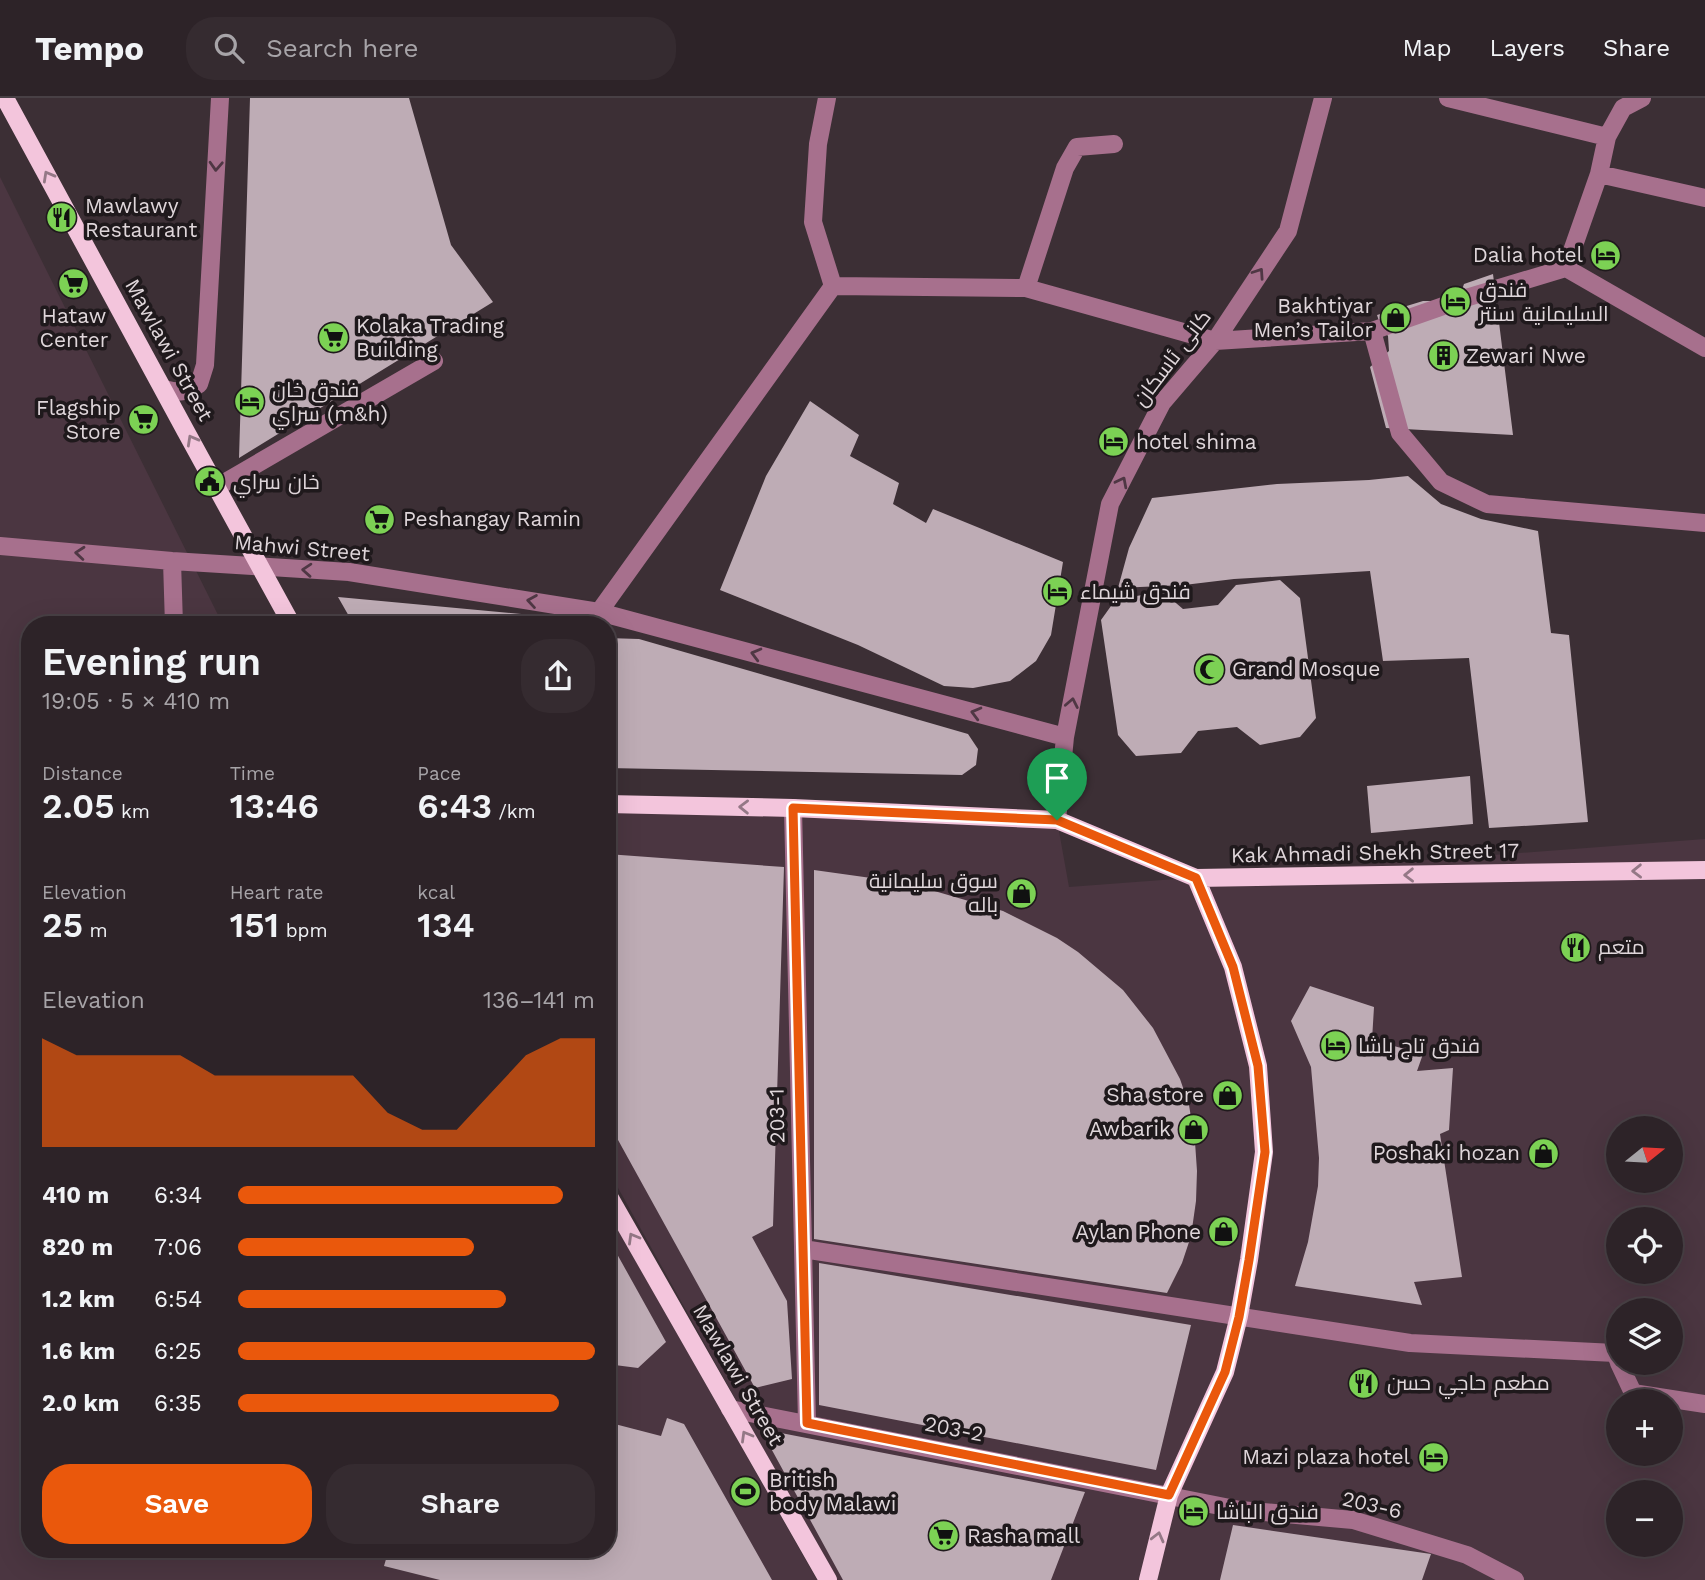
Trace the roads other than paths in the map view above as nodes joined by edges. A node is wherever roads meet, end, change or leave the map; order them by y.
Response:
1 (5, 98) edge
2 (220, 98) edge
3 (827, 98) edge
4 (1323, 98) edge
5 (1448, 98) edge
6 (1642, 98) edge
7 (1607, 137) junction
8 (1114, 144) dead end
9 (1599, 174) junction
10 (1705, 198) edge
11 (1566, 268) junction
12 (833, 286) junction
13 (1026, 288) junction
14 (1372, 331) junction
15 (1215, 341) junction
16 (1705, 348) edge
17 (434, 361) dead end
18 (164, 389) junction
19 (217, 487) junction
20 (1705, 523) edge
21 (0, 545) edge
22 (172, 561) junction
23 (599, 612) junction
24 (174, 616) edge
25 (288, 616) edge
26 (614, 616) edge
27 (616, 617) edge
28 (1065, 737) junction
29 (616, 804) edge
30 (793, 808) junction
31 (1057, 820) junction
32 (1705, 870) edge
33 (1196, 878) junction
34 (616, 1209) edge
35 (803, 1249) junction
36 (1239, 1317) junction
37 (1606, 1353) edge
38 (1625, 1375) edge
39 (1705, 1404) edge
40 (730, 1409) junction
41 (807, 1423) junction
42 (1169, 1495) junction
43 (828, 1580) edge
44 (1148, 1580) edge
45 (1515, 1580) edge

18 -> 1 main road, Mawlawi Street
2 -> 18 street
3 - 12 street
15 -> 4 street, کانی ئاسکان
5 - 7 street
6 - 7 street
7 - 9 street
8 - 13 street
9 - 10 street
9 - 11 street
11 - 14 street
11 - 16 street
12 - 13 street
12 - 23 street
13 - 15 street
14 - 15 street
14 - 20 street
28 -> 15 street, کانی ئاسکان
17 - 19 street
19 -> 18 main road, Mawlawi Street
19 - 25 main road, Mawlawi Street
22 -> 21 street, Mahwi Street
23 -> 22 street, Mahwi Street
22 - 24 street
26 -> 23 street, Mahwi Street
28 -> 27 street, Mahwi Street
28 - 31 street, کانی ئاسکان
30 -> 29 main road
30 - 31 main road
30 - 35 street, 203-1
31 - 33 main road, Kak Ahmadi Shekh Street 17
32 -> 33 main road, Kak Ahmadi Shekh Street 17
33 - 36 main road
40 -> 34 main road, Mawlawi Street
35 - 36 street
35 - 41 street, 203-1
36 - 37 street
36 - 42 main road
38 - 39 street
40 - 41 street, 203-2
43 -> 40 main road, Mawlawi Street
41 - 42 street, 203-2
44 -> 42 main road
42 - 45 street, 203-6

